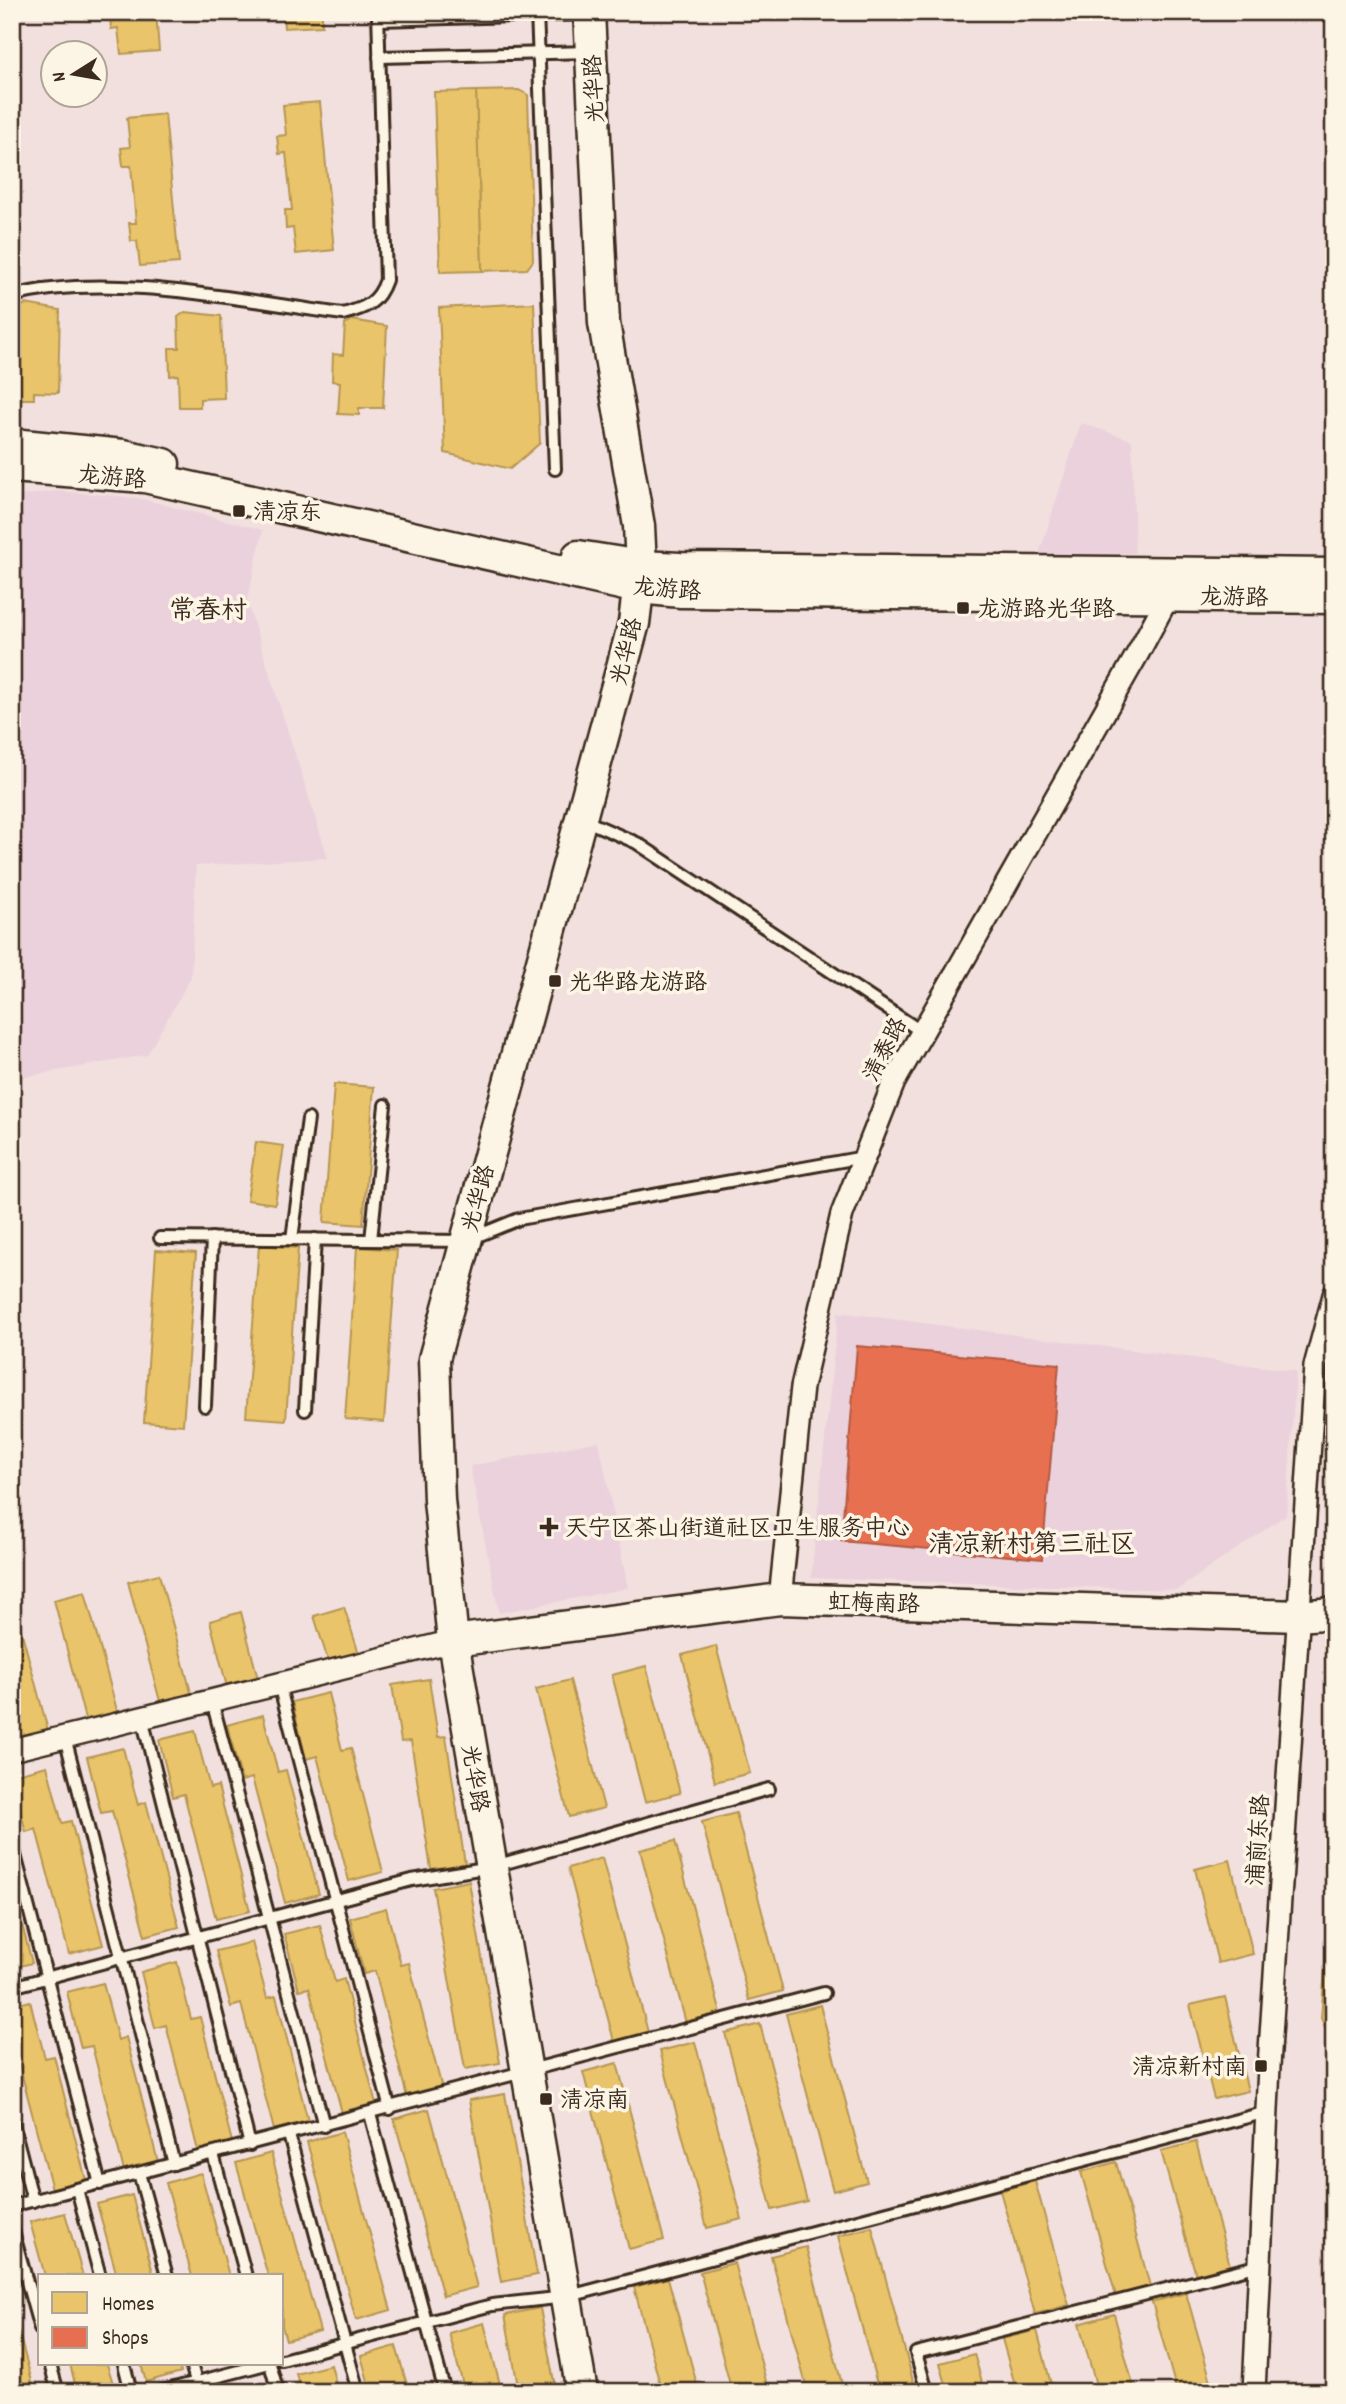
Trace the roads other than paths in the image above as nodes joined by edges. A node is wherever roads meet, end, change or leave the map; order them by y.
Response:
1 (589, 13) edge
2 (537, 14) edge
3 (378, 16) edge
4 (591, 52) junction
5 (538, 53) junction
6 (379, 57) junction
7 (12, 296) edge
8 (12, 444) edge
9 (12, 467) edge
10 (555, 469) dead end
11 (1334, 574) edge
12 (639, 577) junction
13 (1170, 584) junction
14 (1334, 598) edge
15 (580, 819) junction
16 (922, 1032) junction
17 (385, 1105) dead end
18 (308, 1119) dead end
19 (865, 1156) junction
20 (160, 1238) dead end
21 (212, 1238) junction
22 (292, 1239) junction
23 (315, 1239) junction
24 (371, 1240) junction
25 (465, 1241) junction
26 (1334, 1295) edge
27 (205, 1406) dead end
28 (305, 1410) dead end
29 (780, 1599) junction
30 (1334, 1614) edge
31 (1298, 1616) junction
32 (1334, 1627) edge
33 (453, 1641) junction
34 (279, 1684) junction
35 (212, 1701) junction
36 (142, 1718) junction
37 (65, 1737) junction
38 (12, 1750) edge
39 (769, 1790) dead end
40 (12, 1843) edge
41 (491, 1867) junction
42 (335, 1901) junction
43 (269, 1918) junction
44 (198, 1937) junction
45 (121, 1958) junction
46 (47, 1977) junction
47 (12, 1987) edge
48 (824, 1993) dead end
49 (527, 2074) junction
50 (390, 2109) junction
51 (1267, 2112) junction
52 (370, 2114) junction
53 (12, 2120) edge
54 (324, 2126) junction
55 (289, 2135) junction
56 (250, 2145) junction
57 (213, 2154) junction
58 (174, 2164) junction
59 (139, 2173) junction
60 (100, 2183) junction
61 (77, 2189) junction
62 (33, 2201) junction
63 (12, 2206) edge
64 (12, 2228) edge
65 (1260, 2265) junction
66 (99, 2274) edge
67 (166, 2274) edge
68 (245, 2274) edge
69 (566, 2297) junction
70 (38, 2322) edge
71 (426, 2322) junction
72 (345, 2343) junction
73 (284, 2359) edge
74 (51, 2366) edge
75 (124, 2366) edge
76 (192, 2366) edge
77 (262, 2366) edge
78 (269, 2366) edge
79 (198, 2387) edge
80 (58, 2392) edge
81 (131, 2392) edge
82 (159, 2392) edge
83 (278, 2392) edge
84 (358, 2392) edge
85 (445, 2392) edge
86 (582, 2392) edge
87 (927, 2392) edge
88 (1254, 2392) edge

1 - 2 lane
1 - 4 main road, 光华路
2 - 3 lane
2 - 5 lane
3 - 6 lane
4 - 5 lane
4 - 12 main road, 光华路
5 - 6 lane
5 - 10 lane
6 - 7 lane
8 - 12 main road, 龙游路
9 - 12 main road, 龙游路
11 - 13 main road, 龙游路
12 - 13 main road, 龙游路
12 - 15 main road, 光华路
13 - 14 main road, 龙游路
13 - 16 street, 清泰路
15 - 16 lane
15 - 25 main road, 光华路
16 - 19 street, 清泰路
17 - 24 lane
18 - 22 lane
19 - 25 lane
19 - 29 street, 清泰路
20 - 21 lane
21 - 22 lane
21 - 27 lane
22 - 23 lane
23 - 24 lane
23 - 28 lane
24 - 25 lane
25 - 33 main road, 光华路
26 - 31 street, 浦前东路
29 - 31 main road, 虹梅南路
29 - 33 main road, 虹梅南路
30 - 31 main road, 虹梅南路
31 - 32 main road, 虹梅南路
31 - 51 street, 浦前东路
33 - 34 street
33 - 41 main road, 光华路
34 - 35 street
34 - 42 lane
35 - 36 street
35 - 43 lane
36 - 37 street
36 - 44 lane
37 - 38 street
37 - 45 lane
39 - 41 lane
40 - 46 lane
41 - 42 lane
41 - 49 main road, 光华路
42 - 43 lane
42 - 50 lane
43 - 44 lane
43 - 54 lane
44 - 45 lane
44 - 56 lane
45 - 46 lane
45 - 58 lane
46 - 47 lane
46 - 60 lane
48 - 49 lane
49 - 50 lane
49 - 69 main road, 光华路
50 - 52 lane
51 - 65 street, 浦前东路
51 - 69 lane
52 - 54 lane
52 - 71 lane
53 - 62 lane
54 - 55 lane
55 - 56 lane
55 - 72 lane
56 - 57 lane
57 - 58 lane
57 - 68 lane
58 - 59 lane
59 - 60 lane
59 - 67 lane
60 - 61 lane
61 - 62 lane
61 - 66 lane
62 - 63 lane
64 - 70 lane
65 - 87 lane
65 - 88 street, 浦前东路
69 - 71 lane
69 - 86 main road, 光华路
71 - 72 lane
71 - 85 lane
72 - 73 lane
72 - 84 lane
74 - 80 lane
75 - 81 lane
76 - 79 lane
77 - 79 lane
78 - 83 lane
79 - 82 lane

